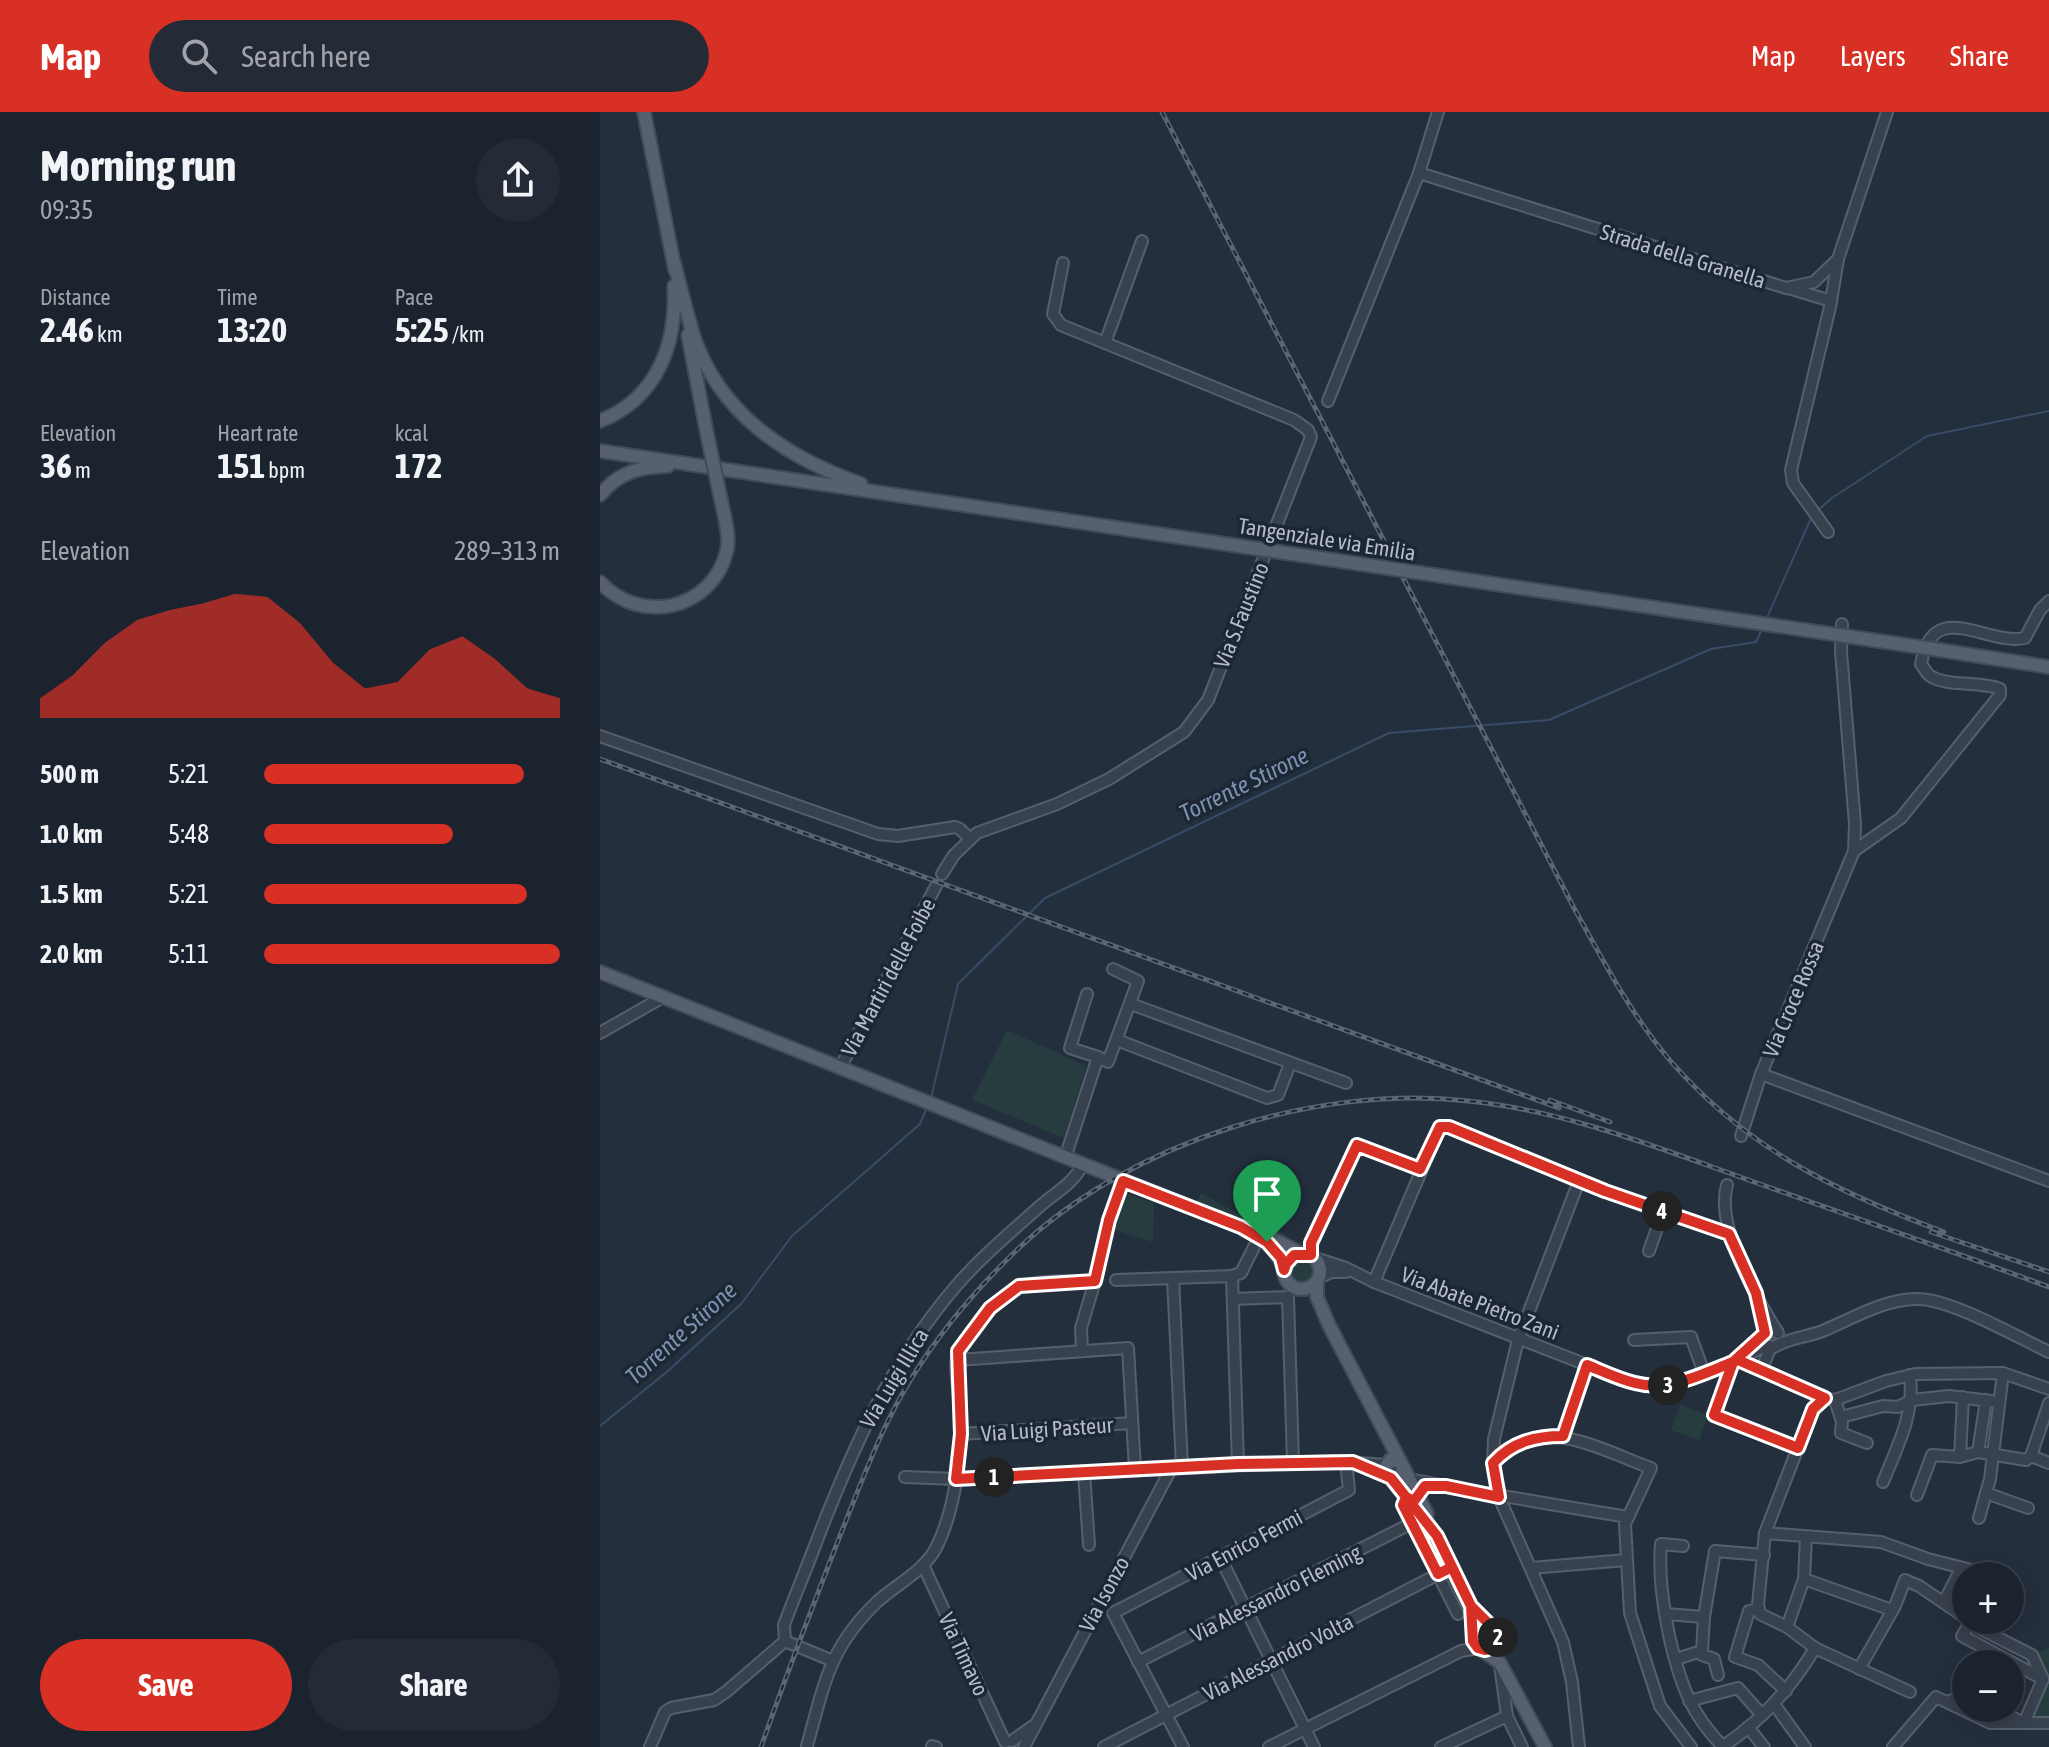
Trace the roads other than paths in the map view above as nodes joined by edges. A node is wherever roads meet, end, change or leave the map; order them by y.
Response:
1 (644, 112) edge
2 (1438, 112) edge
3 (1887, 112) edge
4 (1419, 173) junction
5 (1142, 241) dead end
6 (1838, 259) junction
7 (674, 262) junction
8 (1063, 263) dead end
9 (1786, 288) junction
10 (1831, 301) junction
11 (1105, 343) junction
12 (1328, 401) dead end
13 (600, 421) edge
14 (600, 451) edge
15 (698, 465) junction
16 (889, 493) junction
17 (600, 495) edge
18 (1828, 532) dead end
19 (600, 582) edge
20 (2049, 601) edge
21 (1842, 624) dead end
22 (2049, 667) edge
23 (600, 736) edge
24 (970, 839) junction
25 (1854, 851) junction
26 (942, 874) dead end
27 (936, 886) dead end
28 (1113, 969) dead end
29 (600, 972) edge
30 (1087, 994) dead end
31 (663, 997) junction
32 (1131, 1004) junction
33 (600, 1033) edge
34 (1117, 1040) junction
35 (1098, 1057) junction
36 (1290, 1064) junction
37 (840, 1068) junction
38 (1761, 1074) junction
39 (1346, 1083) dead end
40 (1741, 1136) dead end
41 (1065, 1158) junction
42 (1083, 1164) junction
43 (1420, 1169) junction
44 (1123, 1181) junction
45 (1579, 1181) junction
46 (2049, 1181) edge
47 (1727, 1185) dead end
48 (1663, 1211) junction
49 (1241, 1227) junction
50 (1729, 1234) junction
51 (1254, 1247) dead end
52 (1649, 1251) dead end
53 (1308, 1256) junction
54 (1284, 1270) junction
55 (1356, 1275) junction
56 (1232, 1276) junction
57 (1173, 1278) junction
58 (1116, 1280) dead end
59 (1318, 1280) junction
60 (1095, 1281) junction
61 (1374, 1282) junction
62 (1298, 1289) junction
63 (1233, 1299) junction
64 (1329, 1325) junction
65 (1771, 1338) junction
66 (1518, 1340) junction
67 (1634, 1340) dead end
68 (1082, 1351) junction
69 (2049, 1352) edge
70 (957, 1360) junction
71 (1735, 1361) junction
72 (1587, 1365) junction
73 (1761, 1370) junction
74 (1704, 1373) junction
75 (2003, 1373) junction
76 (1910, 1375) junction
77 (2049, 1389) edge
78 (1963, 1397) junction
79 (1830, 1399) junction
80 (1912, 1400) junction
81 (1986, 1400) junction
82 (1999, 1402) junction
83 (2049, 1403) edge
84 (1841, 1417) junction
85 (1132, 1423) junction
86 (961, 1434) junction
87 (1563, 1436) junction
88 (1867, 1443) dead end
89 (1798, 1448) junction
90 (1978, 1452) junction
91 (1993, 1455) junction
92 (2031, 1456) junction
93 (1960, 1457) junction
94 (1293, 1462) junction
95 (1349, 1462) junction
96 (1493, 1463) junction
97 (2049, 1463) edge
98 (1238, 1464) junction
99 (1177, 1467) junction
100 (1135, 1469) junction
101 (1395, 1470) junction
102 (1084, 1472) junction
103 (905, 1477) dead end
104 (956, 1479) junction
105 (1883, 1482) dead end
106 (1446, 1486) junction
107 (1986, 1493) junction
108 (1917, 1495) dead end
109 (1499, 1497) junction
110 (1412, 1498) junction
111 (2028, 1508) dead end
112 (1628, 1517) junction
113 (1979, 1518) dead end
114 (1412, 1523) junction
115 (1765, 1533) junction
116 (1806, 1537) junction
117 (1089, 1545) dead end
118 (1683, 1546) dead end
119 (1764, 1555) junction
120 (1220, 1557) junction
121 (1626, 1560) junction
122 (923, 1565) junction
123 (1952, 1566) edge
124 (1452, 1567) junction
125 (1531, 1568) junction
126 (1438, 1574) junction
127 (1804, 1579) junction
128 (1952, 1586) edge
129 (1944, 1602) junction
130 (1471, 1606) junction
131 (1952, 1608) edge
132 (1246, 1610) junction
133 (1754, 1610) junction
134 (1892, 1610) junction
135 (1458, 1614) dead end
136 (1666, 1614) junction
137 (1704, 1617) junction
138 (1489, 1626) junction
139 (1787, 1627) junction
140 (1963, 1634) edge
141 (1993, 1634) edge
142 (785, 1641) junction
143 (1497, 1642) junction
144 (1477, 1643) junction
145 (1815, 1648) junction
146 (1702, 1651) junction
147 (1676, 1659) junction
148 (833, 1661) junction
149 (1271, 1661) junction
150 (1138, 1662) junction
151 (1500, 1663) junction
152 (1859, 1669) junction
153 (1718, 1675) dead end
154 (2043, 1679) junction
155 (1786, 1691) junction
156 (1910, 1692) dead end
157 (1952, 1700) edge
158 (1689, 1701) junction
159 (1948, 1702) junction
160 (1774, 1704) junction
161 (1166, 1714) junction
162 (1762, 1715) junction
163 (1507, 1716) junction
164 (2024, 1723) junction
165 (2049, 1723) edge
166 (1748, 1727) junction
167 (1305, 1729) junction
168 (1738, 1743) edge
169 (1013, 1745) edge
170 (807, 1746) edge
171 (1722, 1746) edge
172 (650, 1747) edge
173 (1104, 1747) edge
174 (1183, 1747) edge
175 (1269, 1747) edge
176 (1314, 1747) edge
177 (1441, 1747) edge
178 (1522, 1747) edge
179 (1545, 1747) edge
180 (1579, 1747) edge
181 (1691, 1747) edge
182 (1764, 1747) edge
183 (1805, 1747) edge
184 (1893, 1747) edge

1 - 7 main road
2 - 4 street
3 - 6 street
4 - 9 street, Strada della Granella
4 - 12 street
5 - 11 street
6 - 9 street, Strada della Granella
6 - 10 street
7 - 13 main road
7 - 16 main road
7 - 19 main road, bridge
8 - 11 street, Via S.Faustino
9 - 10 street
10 - 18 street
11 - 24 street, Via S.Faustino
14 - 15 main road, Tangenziale via Emilia
15 - 16 main road, Tangenziale via Emilia
15 - 17 main road
16 - 22 main road, Tangenziale via Emilia, bridge
20 - 25 street
21 - 25 street, Via Croce Rossa
23 - 24 street
24 - 26 street
25 - 38 street, Via Croce Rossa
27 - 37 street, Via Martiri delle Foibe
28 - 32 street
29 - 31 main road, Via Abate Pietro Zani
30 - 35 street
31 - 33 street
31 - 37 main road, Via Abate Pietro Zani
32 - 34 street
32 - 36 street
34 - 35 street
34 - 36 street
35 - 41 street
36 - 39 street
37 - 41 main road, Via Abate Pietro Zani
38 - 40 street
38 - 46 street, Via Croce Rossa
41 - 42 main road, Via Abate Pietro Zani
42 - 44 main road, Via Abate Pietro Zani
42 - 142 street, Via Luigi Illica
43 - 45 street
43 - 53 street
43 - 61 street
44 - 49 main road, Via Abate Pietro Zani
44 - 60 street
45 - 48 street
45 - 66 street
47 - 50 street
48 - 50 street
48 - 52 street
49 - 53 main road, Via Abate Pietro Zani
49 - 54 main road, Via Abate Pietro Zani
50 - 65 street
51 - 56 street
53 - 54 main road
53 - 55 street, Via Abate Pietro Zani
53 - 59 main road
54 - 62 main road
55 - 59 street, Via Abate Pietro Zani
55 - 61 street, Via Abate Pietro Zani
56 - 57 street
56 - 63 street
57 - 58 street
57 - 99 street
59 - 62 main road
59 - 64 main road
60 - 68 street
60 - 70 street
61 - 66 street, Via Abate Pietro Zani
62 - 64 main road
63 - 94 street
63 - 98 street
64 - 101 main road
65 - 69 street
65 - 71 street
65 - 73 street
66 - 72 street, Via Abate Pietro Zani
66 - 96 street
67 - 74 street
68 - 70 street
68 - 85 street
70 - 86 street
71 - 73 street
71 - 74 street
71 - 89 street
72 - 74 street, Via Abate Pietro Zani
72 - 87 street
73 - 79 street
75 - 76 street
75 - 77 street
75 - 82 street
76 - 79 street
76 - 80 street
78 - 80 street
78 - 81 street
78 - 93 street
79 - 84 street
79 - 89 street
80 - 84 street
80 - 105 street
81 - 82 street
81 - 90 street
82 - 91 street
83 - 92 street
84 - 88 street
85 - 86 street, Via Luigi Pasteur
85 - 100 street
86 - 104 street
87 - 96 street
87 - 112 street
89 - 115 street
90 - 91 street
90 - 93 street
91 - 92 street
91 - 107 street
92 - 97 street
93 - 108 street
94 - 95 street
94 - 98 street
95 - 101 street
95 - 120 street, Via Enrico Fermi
96 - 109 street
98 - 99 street
99 - 100 street
99 - 169 street, Via Isonzo
100 - 102 street
101 - 106 street
101 - 110 main road
101 - 110 main road
102 - 104 street
102 - 117 street
103 - 104 street
104 - 122 street
106 - 109 street
106 - 110 street
107 - 111 street
107 - 113 street
109 - 112 street
109 - 125 street
110 - 114 street
110 - 124 main road
112 - 121 street
114 - 126 street
114 - 132 street, Via Alessandro Fleming
115 - 116 street
115 - 119 street
116 - 123 street
116 - 127 street
118 - 136 street
119 - 133 street
119 - 137 street
120 - 132 street
120 - 150 street, Via Enrico Fermi
121 - 125 street
121 - 181 street
122 - 148 street
122 - 169 street, Via Timavo
124 - 126 street, Via Alessandro Volta
124 - 130 main road
125 - 180 street
126 - 135 street
126 - 149 street, Via Alessandro Volta
127 - 134 street
127 - 139 street
128 - 129 street
129 - 131 street
129 - 134 street
130 - 138 main road
130 - 144 main road
132 - 149 street
132 - 150 street, Via Alessandro Fleming
133 - 139 street
133 - 155 street
134 - 152 street
136 - 137 street
136 - 147 street
137 - 146 street
138 - 143 main road
138 - 144 main road
139 - 145 street
140 - 154 street
141 - 154 street
142 - 148 street
142 - 172 street
143 - 144 main road
143 - 151 main road
144 - 151 main road
144 - 167 street
145 - 152 street
145 - 155 street
146 - 147 street
146 - 153 street
147 - 158 street
148 - 170 street
149 - 161 street, Via Alessandro Volta
149 - 167 street
150 - 161 street
151 - 163 street
151 - 179 main road
152 - 156 street
154 - 164 street
155 - 160 street
157 - 159 street
158 - 162 street
158 - 171 street
159 - 164 street
159 - 184 street
160 - 162 street
160 - 183 street
161 - 173 street, Via Alessandro Volta
161 - 174 street
162 - 166 street
163 - 177 street
163 - 178 street
164 - 165 street
166 - 168 street
166 - 182 street
167 - 175 street
167 - 176 street
168 - 171 street

